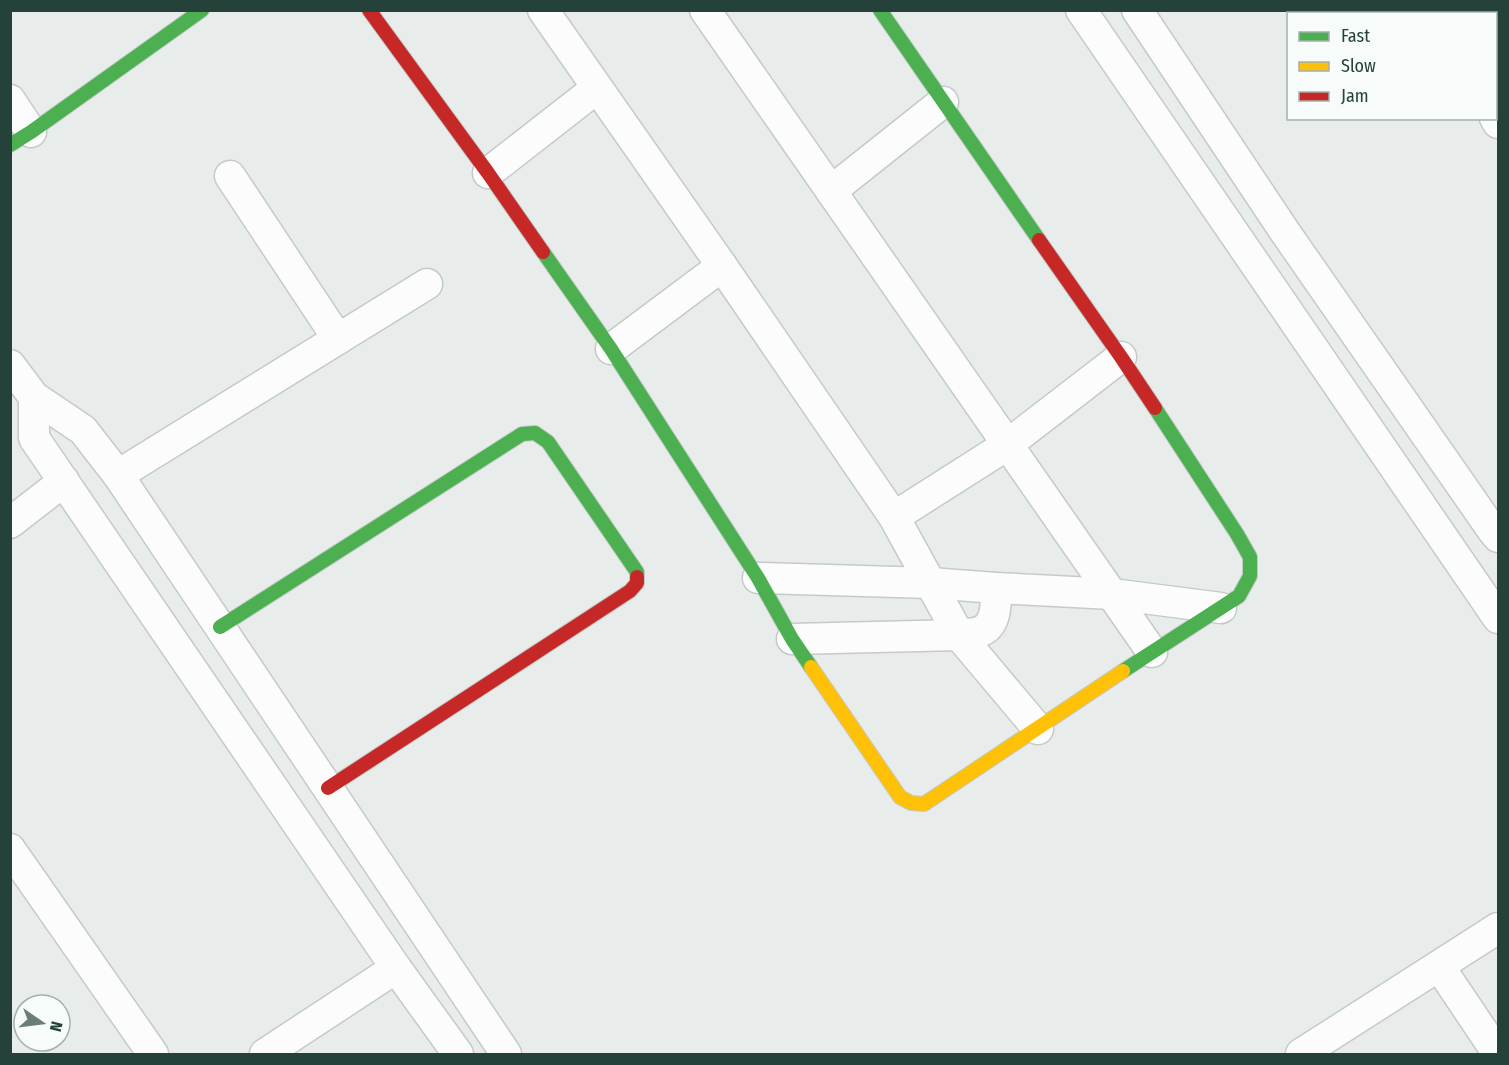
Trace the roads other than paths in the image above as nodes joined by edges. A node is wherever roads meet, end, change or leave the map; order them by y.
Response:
1 (369, 10) edge
2 (543, 10) edge
3 (880, 10) edge
4 (1081, 10) edge
5 (1137, 10) edge
6 (198, 12) edge
7 (716, 14) edge
8 (597, 88) junction
9 (10, 100) edge
10 (944, 102) junction
11 (21, 139) edge
12 (488, 173) junction
13 (230, 176) dead end
14 (831, 191) junction
15 (722, 266) junction
16 (427, 284) dead end
17 (338, 339) junction
18 (610, 349) junction
19 (1121, 357) junction
20 (10, 365) edge
21 (34, 397) junction
22 (1007, 444) junction
23 (118, 475) junction
24 (64, 481) junction
25 (894, 517) junction
26 (10, 523) edge
27 (1498, 537) edge
28 (758, 578) junction
29 (930, 583) junction
30 (996, 588) junction
31 (1112, 594) junction
32 (1221, 608) junction
33 (1498, 618) edge
34 (220, 627) junction
35 (959, 635) junction
36 (792, 639) junction
37 (1152, 652) junction
38 (1038, 729) junction
39 (328, 788) junction
40 (10, 849) edge
41 (1498, 928) edge
42 (1438, 966) junction
43 (396, 968) junction
44 (153, 1054) edge
45 (265, 1054) edge
46 (458, 1054) edge
47 (506, 1054) edge
48 (1301, 1054) edge
49 (1498, 1054) edge

1 - 12 street
2 - 8 street
3 - 10 street
4 - 33 street
5 - 27 street
6 - 11 street
7 - 14 street
8 - 12 street
8 - 15 street
9 - 11 street
10 - 14 street
10 - 19 street
12 - 18 street
13 - 17 street
14 - 22 street
15 - 18 street
15 - 25 street
16 - 17 street
17 - 23 street
18 - 28 street
19 - 22 street
19 - 32 street
20 - 21 street
21 - 23 street
21 - 24 street
22 - 25 street
22 - 31 street
23 - 34 street
24 - 26 street
24 - 43 street
25 - 29 street
28 - 29 street
28 - 36 street
29 - 30 street
29 - 35 street
30 - 31 street
30 - 35 street
31 - 32 street
31 - 37 street
32 - 37 street
34 - 39 street
34 - 39 street
35 - 36 street
35 - 38 street
36 - 38 street
37 - 38 street
39 - 47 street
40 - 44 street
41 - 42 street
42 - 48 street
42 - 49 street
43 - 45 street
43 - 46 street

